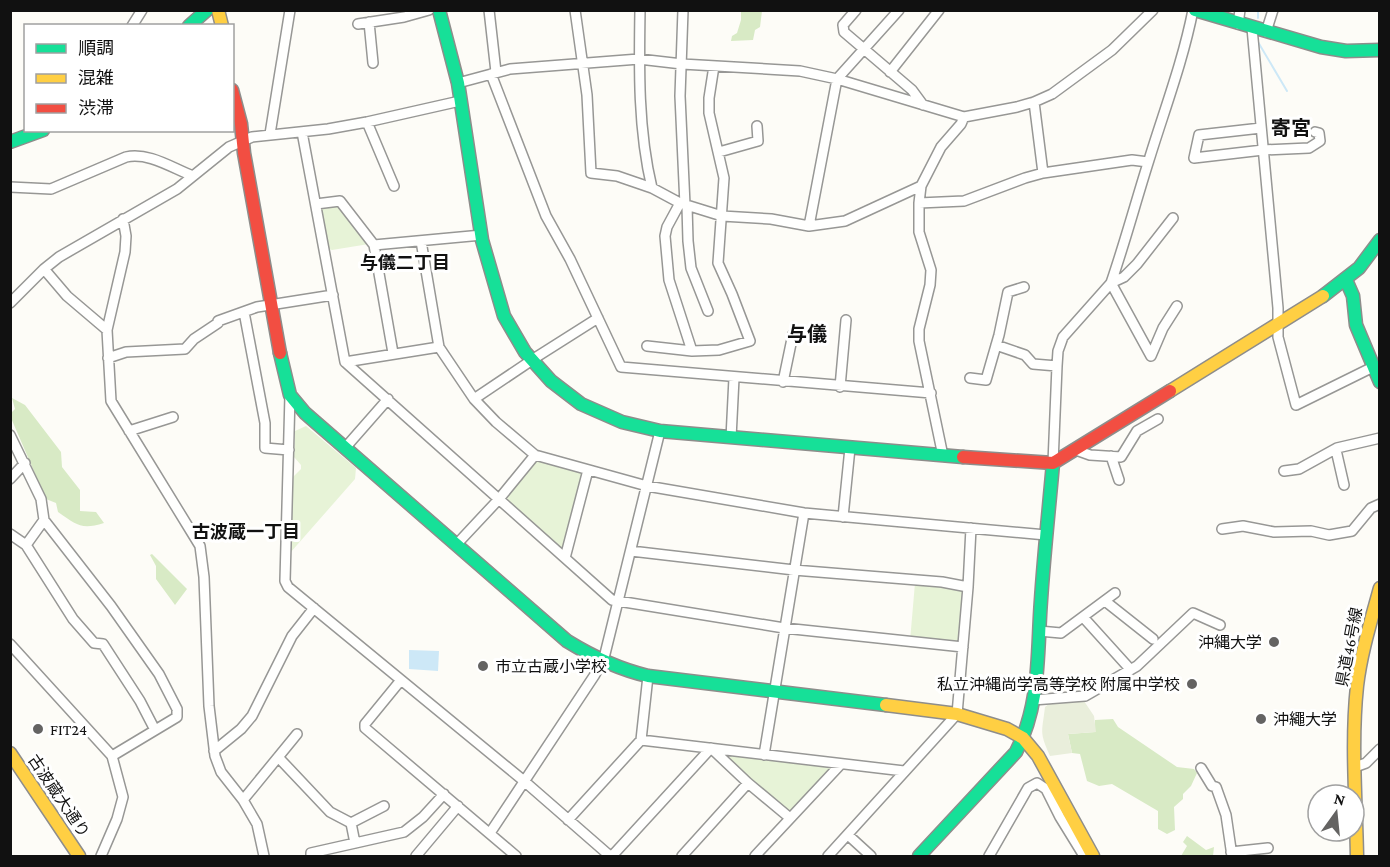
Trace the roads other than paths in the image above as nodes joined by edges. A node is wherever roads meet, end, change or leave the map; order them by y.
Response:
1 (142, 10) edge
2 (207, 10) edge
3 (290, 10) edge
4 (429, 10) edge
5 (439, 10) edge
6 (489, 10) edge
7 (575, 10) edge
8 (640, 10) edge
9 (682, 10) edge
10 (856, 10) edge
11 (899, 10) edge
12 (939, 10) edge
13 (1153, 10) edge
14 (1195, 10) edge
15 (1240, 10) edge
16 (1272, 10) edge
17 (369, 22) junction
18 (133, 24) edge
19 (191, 24) edge
20 (358, 24) dead end
21 (1238, 24) junction
22 (1252, 28) junction
23 (1266, 32) junction
24 (1380, 50) edge
25 (865, 51) junction
26 (639, 59) junction
27 (373, 63) dead end
28 (583, 63) junction
29 (682, 64) junction
30 (714, 66) junction
31 (890, 72) junction
32 (493, 73) junction
33 (837, 79) junction
34 (458, 83) junction
35 (234, 98) edge
36 (460, 101) junction
37 (1034, 102) junction
38 (923, 105) junction
39 (964, 117) junction
40 (367, 122) junction
41 (757, 126) dead end
42 (1261, 128) junction
43 (38, 132) edge
44 (302, 132) junction
45 (1315, 132) dead end
46 (270, 134) junction
47 (242, 141) junction
48 (10, 142) edge
49 (1263, 150) junction
50 (719, 152) junction
51 (1148, 162) junction
52 (1042, 173) junction
53 (193, 177) junction
54 (394, 186) dead end
55 (921, 186) junction
56 (10, 188) edge
57 (652, 188) junction
58 (919, 203) junction
59 (316, 204) junction
60 (684, 204) junction
61 (722, 216) junction
62 (1173, 218) dead end
63 (123, 219) junction
64 (809, 226) junction
65 (482, 234) junction
66 (1380, 240) edge
67 (421, 242) junction
68 (374, 245) junction
69 (44, 269) junction
70 (1346, 280) junction
71 (1111, 283) junction
72 (1024, 287) dead end
73 (333, 295) junction
74 (10, 303) edge
75 (272, 305) junction
76 (1177, 306) dead end
77 (708, 311) dead end
78 (244, 312) junction
79 (598, 318) junction
80 (846, 320) dead end
81 (1277, 324) junction
82 (107, 330) junction
83 (793, 334) dead end
84 (996, 345) junction
85 (439, 346) junction
86 (647, 346) dead end
87 (692, 351) junction
88 (393, 353) junction
89 (108, 358) junction
90 (531, 360) junction
91 (345, 362) junction
92 (1057, 366) junction
93 (1373, 367) junction
94 (734, 378) junction
95 (970, 378) dead end
96 (783, 382) junction
97 (1380, 382) edge
98 (840, 387) junction
99 (930, 393) junction
100 (291, 395) junction
101 (388, 399) junction
102 (474, 399) junction
103 (305, 413) junction
104 (173, 417) dead end
105 (291, 418) junction
106 (1158, 419) dead end
107 (129, 431) junction
108 (660, 431) junction
109 (10, 435) edge
110 (731, 438) junction
111 (1380, 438) edge
112 (345, 448) junction
113 (850, 448) junction
114 (289, 450) junction
115 (1076, 450) junction
116 (1336, 450) junction
117 (535, 455) junction
118 (943, 456) junction
119 (1111, 456) junction
120 (25, 463) junction
121 (1053, 463) junction
122 (10, 464) edge
123 (588, 470) junction
124 (1284, 471) dead end
125 (10, 479) edge
126 (1119, 480) dead end
127 (1344, 485) dead end
128 (647, 486) junction
129 (499, 499) junction
130 (1380, 504) edge
131 (804, 513) junction
132 (843, 517) junction
133 (44, 520) junction
134 (971, 528) junction
135 (1222, 530) dead end
136 (10, 534) edge
137 (1046, 535) junction
138 (26, 545) junction
139 (456, 545) junction
140 (631, 551) junction
141 (565, 558) junction
142 (794, 570) junction
143 (968, 586) junction
144 (1380, 588) edge
145 (1115, 593) dead end
146 (1105, 601) junction
147 (618, 603) junction
148 (314, 608) junction
149 (1083, 617) junction
150 (1375, 620) edge
151 (1220, 626) dead end
152 (784, 628) junction
153 (1039, 631) junction
154 (1153, 639) dead end
155 (10, 644) edge
156 (963, 647) junction
157 (602, 662) junction
158 (1130, 669) junction
159 (648, 676) junction
160 (401, 680) junction
161 (775, 692) junction
162 (1033, 700) junction
163 (957, 714) junction
164 (155, 730) junction
165 (297, 734) dead end
166 (1023, 738) junction
167 (641, 740) junction
168 (711, 748) junction
169 (1380, 749) edge
170 (214, 751) junction
171 (10, 753) edge
172 (764, 755) junction
173 (112, 756) junction
174 (278, 757) junction
175 (842, 764) junction
176 (1355, 767) junction
177 (1201, 768) dead end
178 (904, 771) junction
179 (524, 781) junction
180 (748, 783) junction
181 (444, 794) junction
182 (243, 800) junction
183 (384, 806) dead end
184 (458, 806) junction
185 (790, 818) junction
186 (568, 820) junction
187 (351, 823) junction
188 (490, 833) junction
189 (848, 835) junction
190 (355, 843) junction
191 (1268, 848) dead end
192 (1232, 854) edge
193 (80, 856) edge
194 (101, 856) edge
195 (264, 856) edge
196 (311, 856) edge
197 (416, 856) edge
198 (516, 856) edge
199 (611, 856) edge
200 (682, 856) edge
201 (755, 856) edge
202 (828, 856) edge
203 (871, 856) edge
204 (920, 856) edge
205 (988, 856) edge
206 (1084, 856) edge
207 (1093, 856) edge
208 (1357, 856) edge

1 - 18 street
2 - 19 main road
3 - 46 street
4 - 17 street
5 - 34 main road
6 - 32 street
7 - 28 street
8 - 26 street
9 - 29 street
10 - 25 street
11 - 25 street
12 - 31 street
13 - 37 street
14 - 21 main road
14 - 51 street
15 - 21 street
16 - 23 street
17 - 20 street
17 - 27 street
21 - 22 main road
22 - 23 main road
22 - 42 street
23 - 24 main road
25 - 31 street
25 - 33 street
26 - 28 street
26 - 29 street
26 - 57 street
28 - 32 street
28 - 57 street
29 - 30 street
29 - 60 street
30 - 33 street
30 - 50 street
31 - 38 street
32 - 34 street
32 - 79 street
33 - 38 street
33 - 64 street
34 - 36 main road
35 - 47 main road
36 - 40 street
36 - 65 main road
37 - 39 street
37 - 52 street
38 - 39 street
39 - 55 street
40 - 44 street
40 - 54 street
41 - 50 street
42 - 49 street
42 - 49 street
43 - 48 main road
44 - 46 street
44 - 59 street
45 - 49 street
46 - 47 street
47 - 53 street
47 - 75 main road
49 - 81 street
50 - 61 street
51 - 52 street
51 - 71 street
52 - 58 street
53 - 56 street
53 - 63 street
55 - 58 street
55 - 64 street
57 - 60 street
58 - 99 street
59 - 68 street
59 - 73 street
60 - 61 street
60 - 77 street
60 - 87 street
61 - 64 street
61 - 87 street
62 - 71 street
63 - 69 street
63 - 82 street
65 - 67 street
65 - 90 main road
66 - 70 main road
67 - 68 street
67 - 85 street
68 - 88 street
69 - 74 street
69 - 82 street
70 - 81 main road
70 - 93 main road
71 - 76 street
71 - 92 street
72 - 84 street
73 - 75 street
73 - 91 street
75 - 78 street
75 - 100 main road
78 - 89 street
78 - 114 street
79 - 90 street
79 - 94 street
80 - 98 street
81 - 93 street
81 - 115 main road
82 - 89 street
83 - 96 street
84 - 92 street
84 - 95 street
85 - 88 street
85 - 102 street
86 - 87 street
88 - 91 street
89 - 107 street
90 - 102 street
90 - 108 main road
91 - 101 street
92 - 121 street
93 - 97 main road
94 - 96 street
94 - 110 street
96 - 98 street
98 - 99 street
99 - 118 street
100 - 103 main road
100 - 105 street
101 - 112 street
101 - 129 street
102 - 117 street
103 - 105 street
103 - 112 main road
104 - 107 street
105 - 114 street
106 - 119 street
107 - 170 street
108 - 110 main road
108 - 128 street
109 - 120 street
110 - 113 main road
111 - 116 street
112 - 139 main road
113 - 118 main road
113 - 132 street
114 - 148 street
115 - 119 street
115 - 121 main road
116 - 124 street
116 - 127 street
117 - 123 street
117 - 129 street
118 - 121 main road
119 - 126 street
120 - 122 street
120 - 125 street
120 - 133 street
121 - 137 main road
123 - 128 street
123 - 141 street
128 - 131 street
128 - 140 street
129 - 139 street
129 - 141 street
130 - 135 street
131 - 132 street
131 - 142 street
132 - 134 street
133 - 138 street
133 - 164 street
134 - 137 street
134 - 143 street
136 - 138 street
137 - 153 main road
138 - 164 street
139 - 157 main road
140 - 142 street
140 - 147 street
141 - 147 street
142 - 143 street
142 - 152 street
143 - 156 street
144 - 150 main road, 県道46号線
145 - 146 street
146 - 149 street
146 - 154 street
147 - 152 street
147 - 157 street
148 - 160 street
148 - 170 street
149 - 153 street
149 - 158 street
150 - 176 main road, 県道46号線
151 - 158 street
152 - 156 street
152 - 161 street
153 - 162 main road
155 - 173 street
156 - 163 street
157 - 159 main road
157 - 179 street
158 - 162 street
159 - 161 main road
159 - 167 street
160 - 179 street
160 - 181 street
161 - 163 main road
161 - 172 street
162 - 166 main road
163 - 166 main road
163 - 178 street
164 - 173 street
165 - 174 street
166 - 204 main road
166 - 207 main road
167 - 168 street
167 - 186 street
168 - 172 street
168 - 180 street
168 - 199 street
169 - 176 street
170 - 182 street
171 - 193 main road, 古波蔵大通り
172 - 175 street
173 - 194 street
174 - 182 street
174 - 187 street
175 - 178 street
175 - 185 street
176 - 208 main road, 県道46号線
177 - 192 street
178 - 189 street
179 - 186 street
179 - 188 street
180 - 185 street
180 - 200 street
181 - 184 street
181 - 190 street
182 - 195 street
183 - 187 street
184 - 188 street
184 - 197 street
185 - 201 street
186 - 199 street
187 - 190 street
188 - 198 street
189 - 202 street
189 - 203 street
190 - 196 street
191 - 192 street
205 - 206 street

